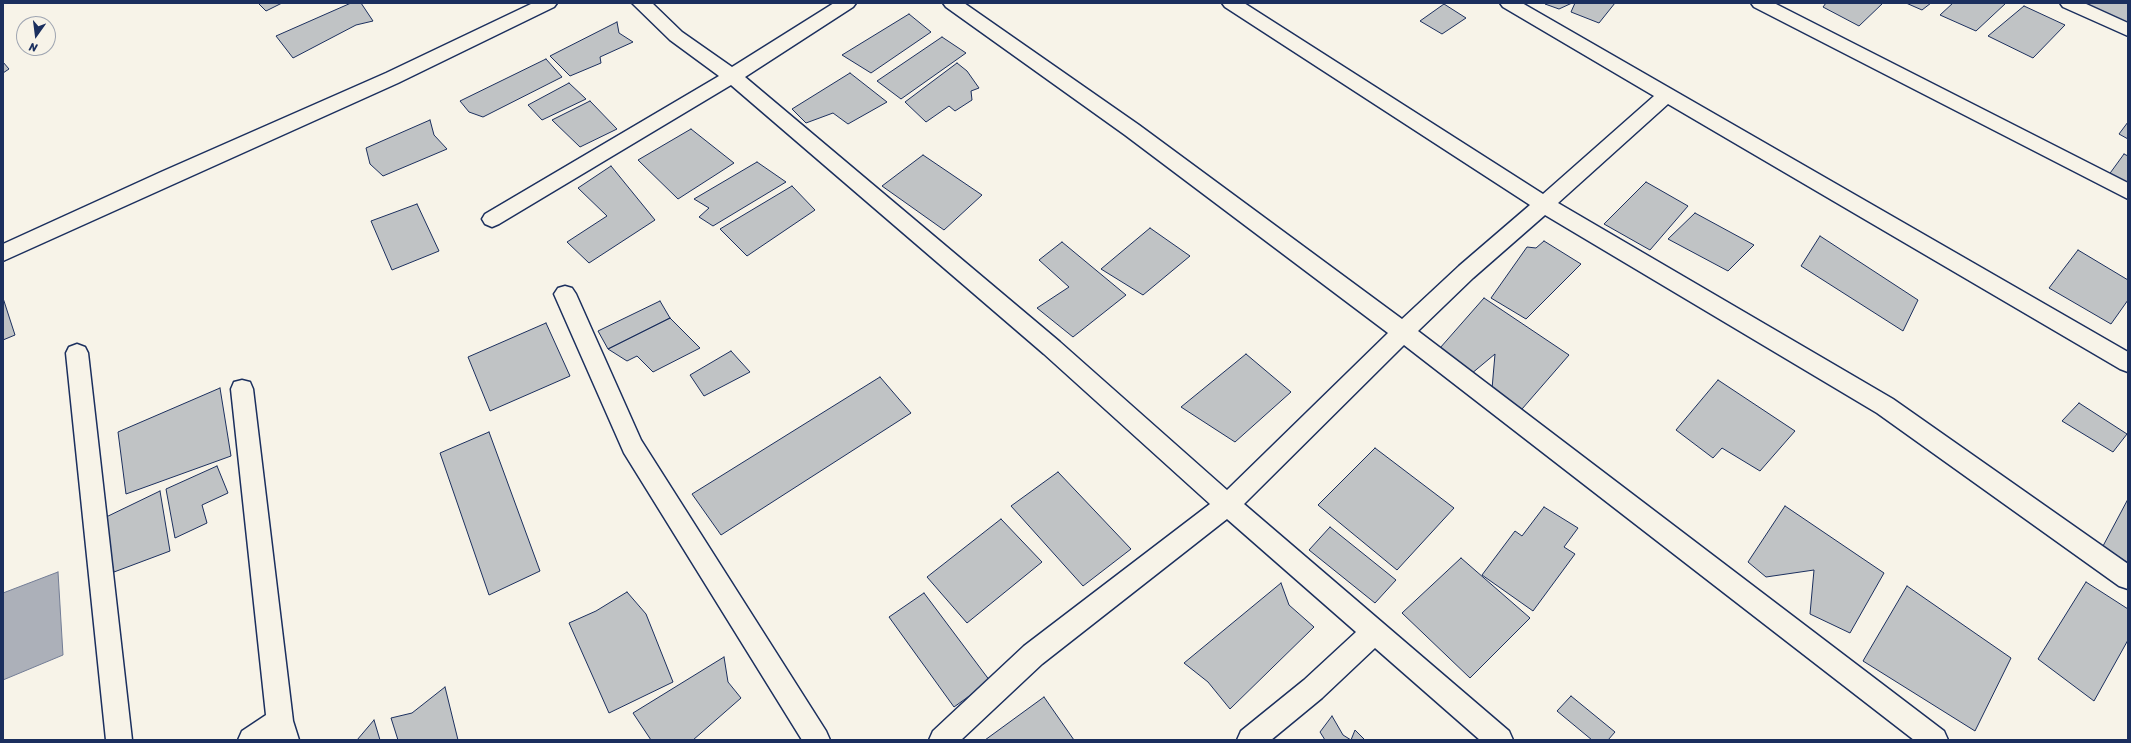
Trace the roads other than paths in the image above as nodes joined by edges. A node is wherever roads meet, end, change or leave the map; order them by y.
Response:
1 (548, 3) edge
2 (641, 3) edge
3 (847, 3) edge
4 (952, 3) edge
5 (1232, 3) edge
6 (1509, 3) edge
7 (1760, 3) edge
8 (2069, 3) edge
9 (2128, 30) edge
10 (732, 76) junction
11 (1666, 95) junction
12 (2128, 192) edge
13 (1543, 204) junction
14 (492, 219) dead end
15 (3, 253) edge
16 (565, 294) dead end
17 (1403, 332) junction
18 (77, 353) dead end
19 (2128, 363) edge
20 (242, 388) dead end
21 (1227, 505) junction
22 (2128, 578) edge
23 (1375, 631) junction
24 (283, 730) edge
25 (119, 740) edge
26 (251, 740) edge
27 (817, 740) edge
28 (942, 740) edge
29 (1250, 740) edge
30 (1500, 740) edge
31 (1935, 740) edge

1 - 15 street
2 - 10 street
3 - 10 street
4 - 17 street
5 - 13 street
6 - 11 street
7 - 12 street
8 - 9 street
10 - 14 street
10 - 21 street
11 - 13 street
11 - 19 street
13 - 17 street
13 - 22 street
16 - 27 street
17 - 21 street
17 - 31 street
18 - 25 street
20 - 24 street
21 - 23 street
21 - 28 street
23 - 29 street
23 - 30 street
24 - 26 street

